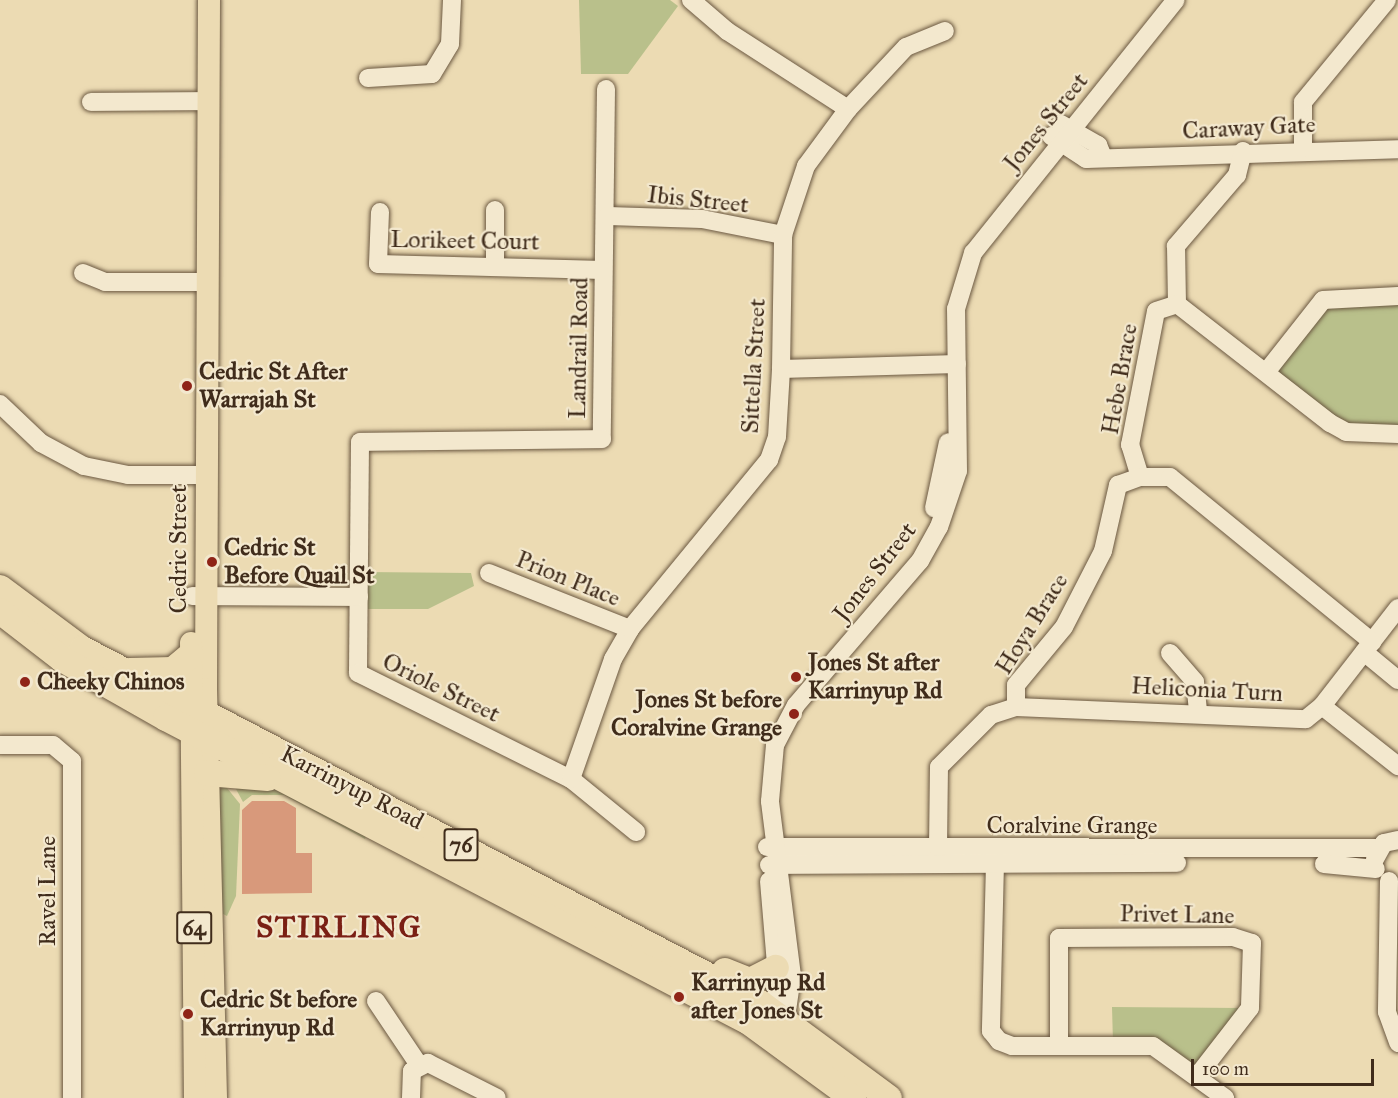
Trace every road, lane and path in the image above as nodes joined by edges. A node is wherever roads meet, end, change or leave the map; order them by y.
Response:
1 (198, 0) edge
2 (209, 0) edge
3 (452, 0) edge
4 (691, 0) edge
5 (1163, 0) edge
6 (1176, 0) edge
7 (1387, 0) edge
8 (945, 31) dead end
9 (368, 78) dead end
10 (606, 88) dead end
11 (202, 101) junction
12 (91, 102) dead end
13 (848, 109) junction
14 (1060, 133) junction
15 (1303, 148) junction
16 (1398, 149) edge
17 (1243, 151) junction
18 (495, 210) dead end
19 (380, 212) dead end
20 (608, 216) junction
21 (783, 235) junction
22 (495, 264) junction
23 (603, 270) junction
24 (83, 273) dead end
25 (202, 282) junction
26 (1398, 296) edge
27 (1177, 304) junction
28 (781, 369) junction
29 (951, 369) junction
30 (1267, 370) junction
31 (0, 404) edge
32 (1398, 434) edge
33 (360, 442) joint
34 (200, 475) junction
35 (1140, 477) junction
36 (489, 573) dead end
37 (0, 588) edge
38 (199, 596) junction
39 (359, 597) junction
40 (1398, 608) edge
41 (0, 611) edge
42 (630, 629) junction
43 (1368, 647) junction
44 (1170, 653) dead end
45 (191, 656) junction
46 (113, 665) junction
47 (1398, 680) edge
48 (1322, 706) junction
49 (1016, 707) junction
50 (1198, 712) junction
51 (198, 722) junction
52 (0, 745) edge
53 (1398, 766) edge
54 (207, 773) junction
55 (571, 779) junction
56 (311, 791) junction
57 (636, 832) dead end
58 (1398, 840) edge
59 (938, 848) junction
60 (1378, 848) junction
61 (772, 856) junction
62 (994, 862) junction
63 (1388, 877) edge
64 (204, 922) junction
65 (684, 961) junction
66 (776, 968) junction
67 (376, 1001) dead end
68 (777, 1027) junction
69 (1398, 1043) edge
70 (1059, 1046) junction
71 (419, 1065) junction
72 (1198, 1075) junction
73 (205, 1088) edge
74 (72, 1098) edge
75 (411, 1098) edge
76 (497, 1098) edge
77 (853, 1098) edge
78 (889, 1098) edge
79 (1225, 1098) edge

1 - 11 main road, Cedric Street / 64
2 - 11 main road, Cedric Street / 64
3 - 9 street
4 - 13 street
5 - 14 street, Jones Street
6 - 14 street, Jones Street
7 - 15 street
8 - 13 street, Sittella Street
10 - 20 street, Landrail Road
11 - 12 street
11 - 25 main road, Cedric Street / 64
13 - 21 street, Sittella Street
14 - 17 street, Caraway Gate
14 - 29 street, Jones Street
15 - 16 street, Caraway Gate
15 - 17 street, Caraway Gate
17 - 27 street
18 - 22 street
19 - 22 street, Lorikeet Court
20 - 21 street, Ibis Street
20 - 23 street, Landrail Road
21 - 28 street, Sittella Street
22 - 23 street, Lorikeet Court
23 - 33 street, Landrail Road
24 - 25 street
25 - 34 main road, Cedric Street / 64
26 - 30 street
27 - 30 street
27 - 35 street, Hebe Brace
28 - 29 street
28 - 42 street, Sittella Street
29 - 61 street, Jones Street
30 - 32 street
31 - 34 street
33 - 39 street, Oriole Street
34 - 38 main road, Cedric Street / 64
35 - 43 street
35 - 49 street, Hoya Brace
36 - 42 street, Prion Place
37 - 46 highway, Karrinyup Road / 76
38 - 39 street
38 - 45 main road, Cedric Street / 64
38 - 51 main road, Cedric Street / 64
39 - 55 street, Oriole Street
40 - 43 street, Heliconia Turn
41 - 51 highway, Karrinyup Road / 76
42 - 55 street, Sittella Street
43 - 47 street
43 - 48 street, Heliconia Turn
44 - 50 street
45 - 46 highway
45 - 51 main road, Cedric Street / 64
46 - 51 highway, Karrinyup Road / 76
48 - 50 street, Heliconia Turn
48 - 53 street
49 - 50 street, Heliconia Turn
49 - 59 street, Hoya Brace
51 - 54 main road, Cedric Street / 64
51 - 56 highway, Karrinyup Road / 76
51 - 64 main road, Cedric Street / 64
51 - 65 highway, Karrinyup Road / 76
52 - 74 street, Ravel Lane
54 - 56 highway
54 - 64 main road, Cedric Street / 64
55 - 57 street, Oriole Street
56 - 68 highway, Karrinyup Road / 76
58 - 60 street, Coralvine Grange
59 - 60 street, Coralvine Grange
59 - 61 street, Coralvine Grange
60 - 63 street
61 - 62 street, Coralvine Grange
61 - 66 street, Jones Street
61 - 68 street, Jones Street
62 - 63 street, Coralvine Grange
62 - 70 street
63 - 69 street
64 - 73 main road, Cedric Street / 64
65 - 66 highway
65 - 68 highway, Karrinyup Road / 76
66 - 68 street, Jones Street
67 - 71 street
68 - 77 highway, Karrinyup Road / 76
68 - 78 highway, Karrinyup Road / 76
70 - 72 street
70 - 72 street, Privet Lane
71 - 75 street
71 - 76 street
72 - 79 street

